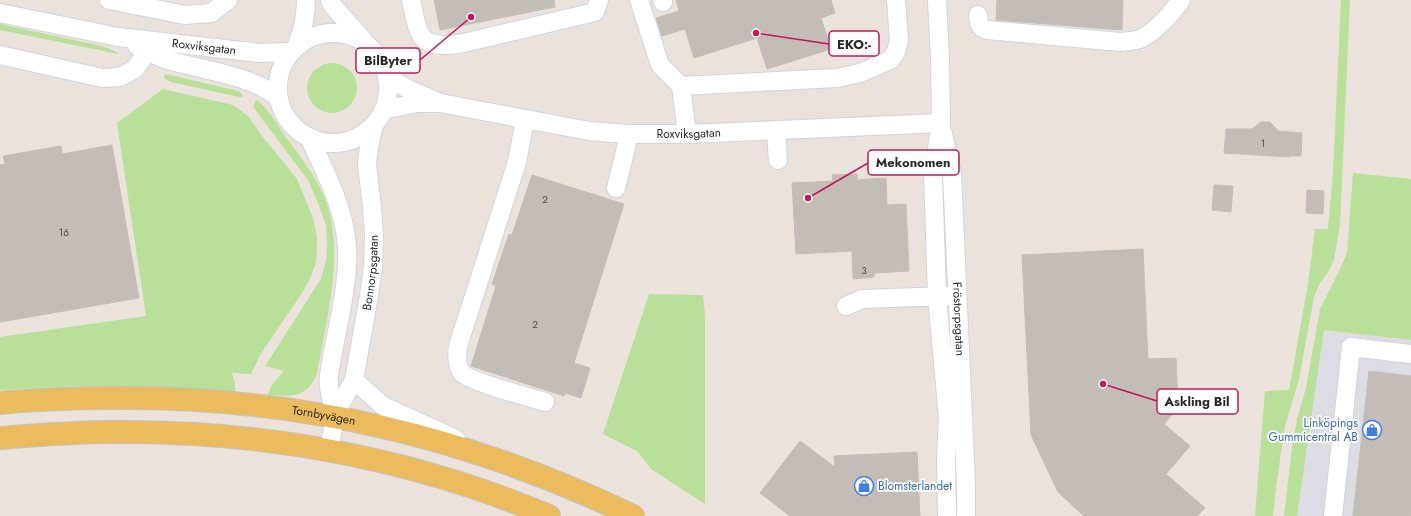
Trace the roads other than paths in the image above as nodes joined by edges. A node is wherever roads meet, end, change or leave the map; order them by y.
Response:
1 (109, 0) edge
2 (228, 0) edge
3 (306, 0) edge
4 (330, 0) edge
5 (411, 0) edge
6 (599, 0) edge
7 (639, 0) edge
8 (896, 0) edge
9 (937, 0) edge
10 (1181, 0) edge
11 (0, 13) edge
12 (978, 15) dead end
13 (151, 46) junction
14 (369, 46) junction
15 (294, 49) junction
16 (0, 55) edge
17 (387, 76) junction
18 (681, 86) junction
19 (278, 97) junction
20 (440, 103) junction
21 (378, 117) junction
22 (525, 120) junction
23 (941, 123) junction
24 (776, 130) junction
25 (628, 134) junction
26 (687, 134) junction
27 (309, 138) junction
28 (778, 160) dead end
29 (616, 188) dead end
30 (937, 296) junction
31 (958, 296) junction
32 (846, 306) dead end
33 (1411, 354) edge
34 (354, 380) junction
35 (545, 402) dead end
36 (0, 403) edge
37 (334, 416) junction
38 (0, 438) edge
39 (328, 450) junction
40 (514, 465) junction
41 (549, 516) edge
42 (633, 516) edge
43 (946, 516) edge
44 (966, 516) edge
45 (1333, 516) edge

1 - 2 street
3 - 15 street
4 - 14 street
5 - 6 street
7 - 18 street
8 - 18 street
9 - 23 street, Fröstorpsgatan
10 - 12 street
11 - 13 street, Roxviksgatan
13 - 15 street, Roxviksgatan
13 - 16 street
13 - 19 street, Roxviksgatan
14 - 15 street
14 - 17 street
15 - 19 street
17 - 20 street, Roxviksgatan
17 - 21 street
18 - 26 street
19 - 27 street
20 - 21 street, Roxviksgatan
20 - 22 street, Roxviksgatan
21 - 27 street
21 - 34 street, Bonnorpsgatan
22 - 25 street, Roxviksgatan
22 - 35 street
23 - 24 street, Roxviksgatan
23 - 30 street, Fröstorpsgatan
23 - 31 street, Fröstorpsgatan
24 - 26 street, Roxviksgatan
24 - 28 street
25 - 26 street, Roxviksgatan
25 - 29 street
27 - 37 street, Bonnorpsgatan
30 - 31 street
30 - 32 street
30 - 43 street, Fröstorpsgatan
31 - 44 street, Fröstorpsgatan
33 - 45 street
34 - 37 street, Bonnorpsgatan
34 - 40 street
36 - 37 main road, Tornbyvägen
37 - 39 street, Bonnorpsgatan
37 - 40 main road, Tornbyvägen
38 - 39 main road
39 - 41 main road
40 - 42 main road, Tornbyvägen

